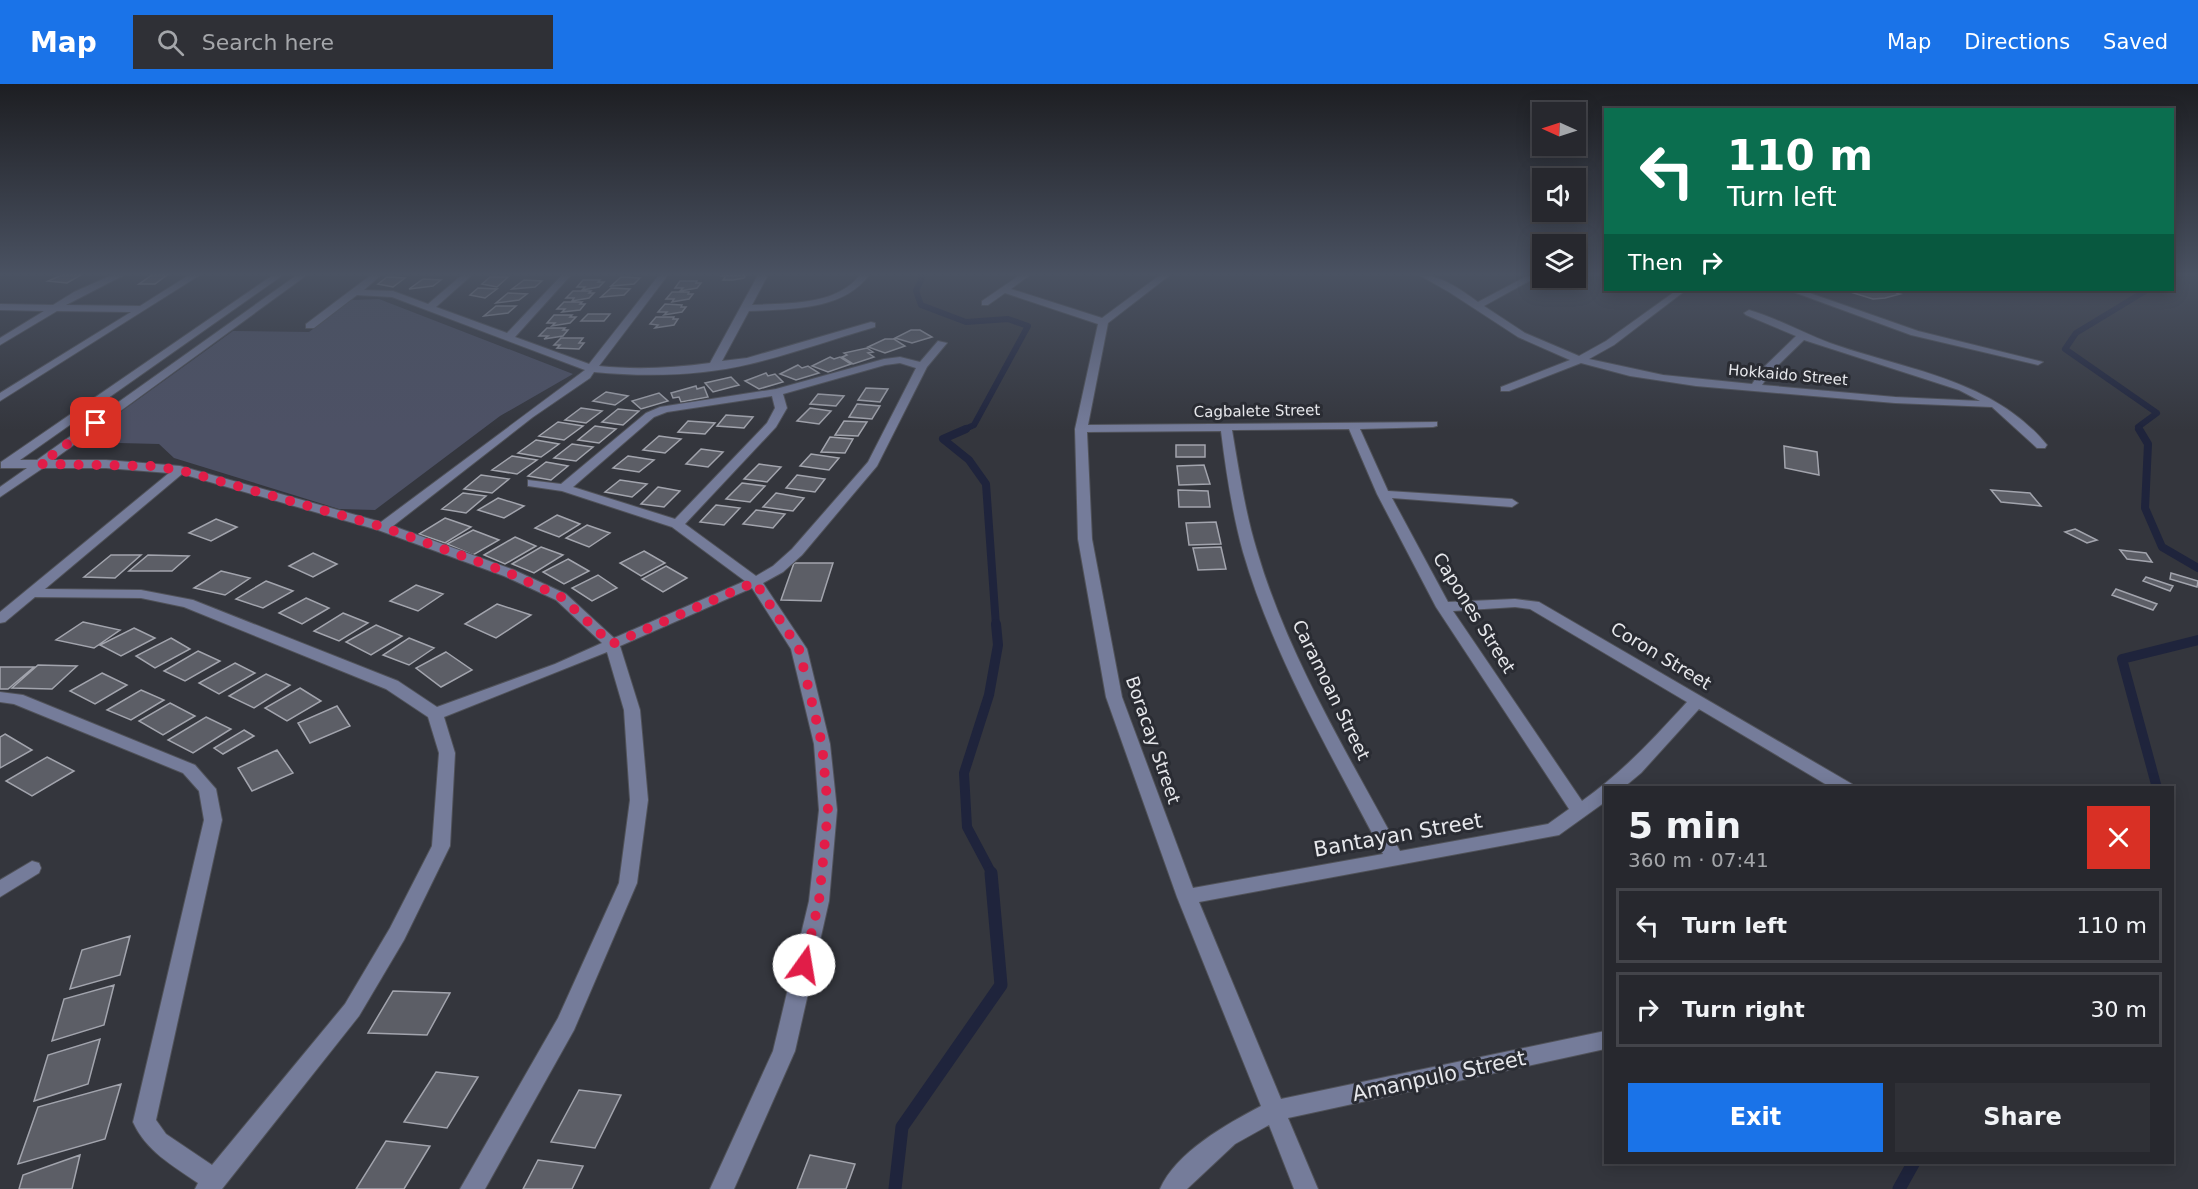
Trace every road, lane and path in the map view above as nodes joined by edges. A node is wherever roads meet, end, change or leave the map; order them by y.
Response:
1 (24, 327) edge
2 (114, 327) edge
3 (205, 327) edge
4 (231, 327) edge
5 (485, 327) edge
6 (519, 327) edge
7 (625, 327) edge
8 (735, 327) edge
9 (867, 327) edge
10 (1102, 327) edge
11 (1511, 327) edge
12 (1633, 327) edge
13 (1780, 327) edge
14 (1897, 327) edge
15 (510, 336) junction
16 (1802, 336) junction
17 (0, 342) edge
18 (942, 343) dead end
19 (1580, 360) junction
20 (2038, 362) dead end
21 (714, 366) junction
22 (922, 366) junction
23 (592, 369) junction
24 (1755, 387) junction
25 (1504, 388) dead end
26 (777, 392) junction
27 (0, 398) edge
28 (1995, 404) junction
29 (1433, 424) dead end
30 (1353, 425) junction
31 (1226, 427) junction
32 (1081, 429) junction
33 (2041, 445) dead end
34 (40, 464) junction
35 (4, 467) edge
36 (180, 470) junction
37 (532, 483) dead end
38 (564, 488) junction
39 (0, 493) edge
40 (1383, 495) junction
41 (1512, 503) dead end
42 (677, 524) junction
43 (383, 527) junction
44 (755, 582) junction
45 (31, 593) junction
46 (1443, 607) junction
47 (0, 619) edge
48 (612, 644) junction
49 (0, 697) edge
50 (1697, 701) junction
51 (435, 714) junction
52 (1614, 786) edge
53 (1843, 786) edge
54 (1604, 793) edge
55 (1580, 812) junction
56 (1395, 859) junction
57 (32, 868) dead end
58 (0, 890) edge
59 (1187, 897) junction
60 (1604, 1040) edge
61 (1273, 1111) junction
62 (210, 1184) edge
63 (472, 1189) edge
64 (722, 1189) edge
65 (1172, 1189) edge
66 (1306, 1189) edge

1 - 17 street
2 - 27 street
3 - 35 street
4 - 34 street
5 - 15 street
6 - 15 street
7 - 23 street
8 - 21 street
9 - 21 street
10 - 32 street, Boracay Street
11 - 19 street, Hokkaido Street
12 - 19 street
13 - 16 street
14 - 20 street
15 - 23 street
16 - 24 street
16 - 28 street
18 - 22 street
19 - 24 street, Hokkaido Street
19 - 25 street
21 - 23 street
22 - 26 street
22 - 44 street
23 - 43 street
24 - 28 street, Hokkaido Street
26 - 38 street
26 - 42 street
28 - 33 street
29 - 30 street, Cagbalete Street
30 - 31 street, Cagbalete Street
30 - 40 street, Capones Street
31 - 32 street, Cagbalete Street
31 - 56 street, Caramoan Street
32 - 59 street, Boracay Street
34 - 35 street
34 - 36 street
34 - 39 street
36 - 43 street
36 - 45 street
37 - 38 street
38 - 42 street
40 - 41 street
40 - 46 street, Capones Street
42 - 44 street
43 - 48 street
44 - 48 street
44 - 64 street
45 - 47 street
45 - 51 street
46 - 50 street, Coron Street
46 - 55 street, Capones Street
48 - 51 street
48 - 63 street
49 - 62 street
50 - 52 street
50 - 53 street, Coron Street
51 - 62 street
54 - 55 street, Bantayan Street
55 - 56 street, Bantayan Street
56 - 59 street, Bantayan Street
57 - 58 street
59 - 61 street, Boracay Street
60 - 61 street, Amanpulo Street
61 - 65 street, Amanpulo Street
61 - 66 street, Boracay Street

